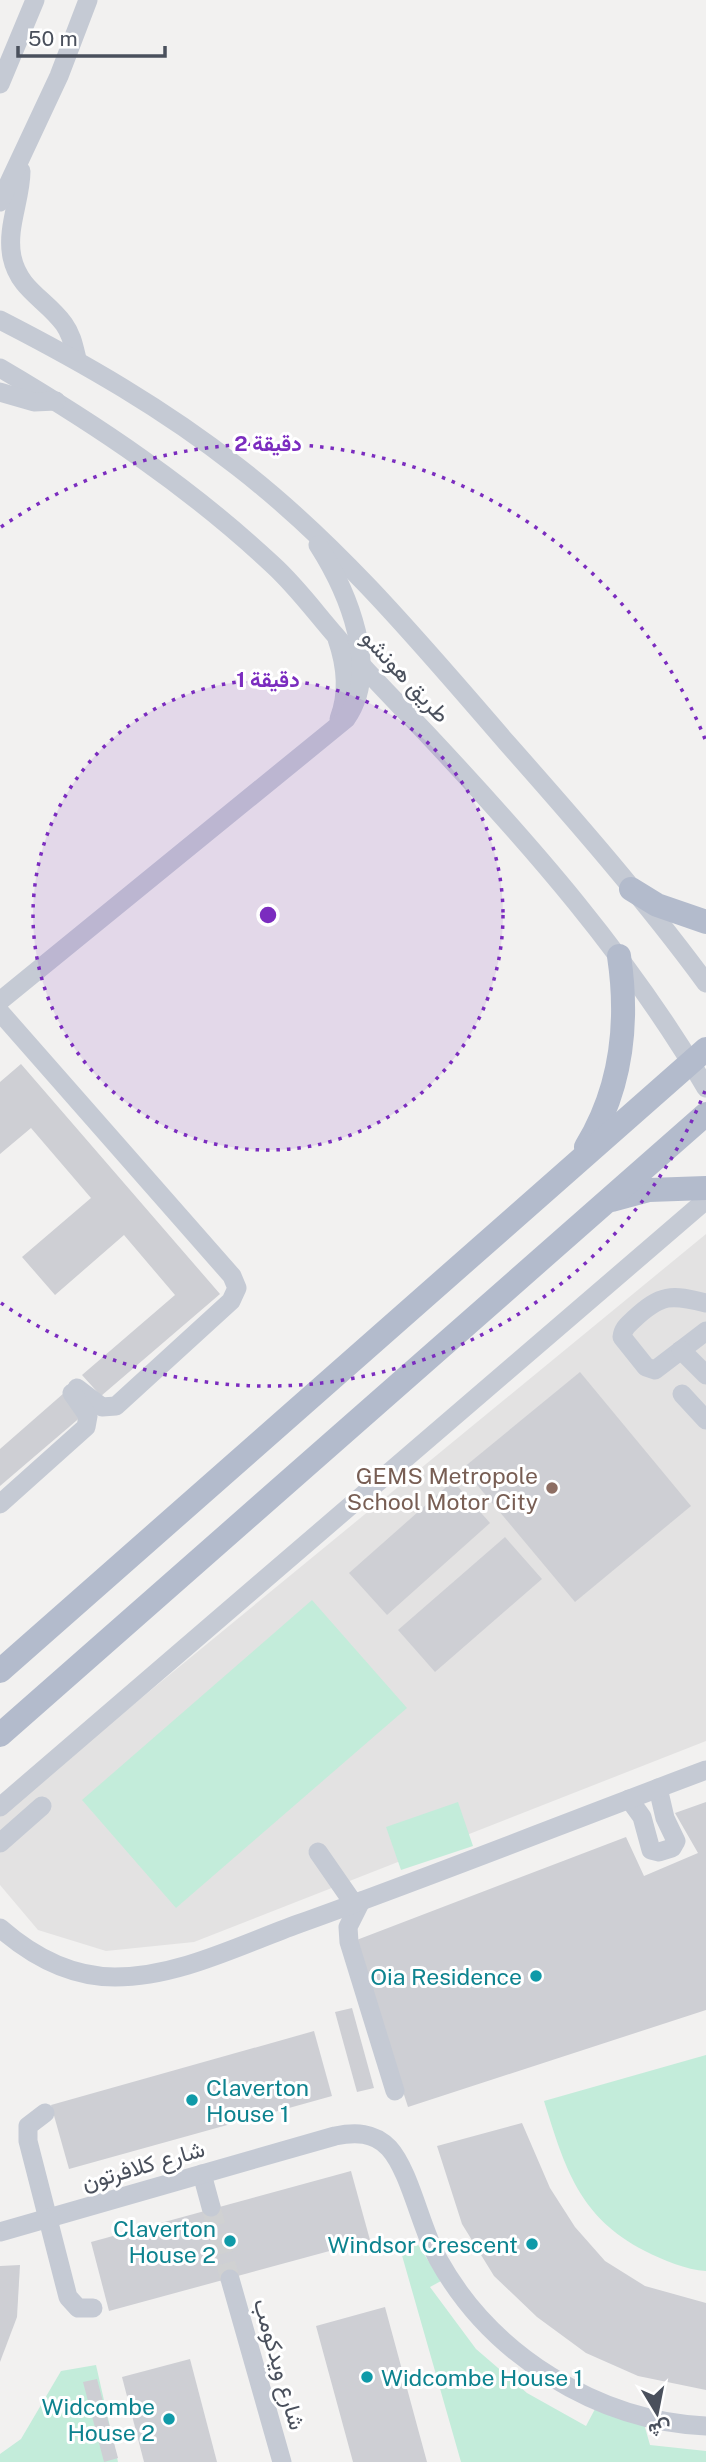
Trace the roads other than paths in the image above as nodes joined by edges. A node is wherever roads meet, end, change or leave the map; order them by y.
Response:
1 (35, 0) edge
2 (88, 0) edge
3 (0, 84) edge
4 (20, 163) junction
5 (0, 202) edge
6 (0, 320) edge
7 (77, 359) junction
8 (0, 368) edge
9 (0, 391) edge
10 (56, 401) junction
11 (304, 524) junction
12 (335, 635) junction
13 (360, 663) junction
14 (335, 730) junction
15 (631, 890) junction
16 (706, 922) edge
17 (619, 956) junction
18 (706, 984) edge
19 (0, 1001) edge
20 (0, 1012) edge
21 (698, 1056) edge
22 (706, 1088) edge
23 (706, 1114) edge
24 (578, 1161) junction
25 (706, 1188) edge
26 (706, 1200) edge
27 (604, 1203) junction
28 (706, 1303) edge
29 (706, 1331) edge
30 (686, 1347) junction
31 (706, 1360) edge
32 (706, 1375) edge
33 (682, 1394) dead end
34 (706, 1420) edge
35 (0, 1504) edge
36 (0, 1671) edge
37 (0, 1735) edge
38 (706, 1770) edge
39 (658, 1788) junction
40 (629, 1799) junction
41 (42, 1806) dead end
42 (0, 1807) edge
43 (0, 1843) edge
44 (318, 1852) dead end
45 (357, 1902) junction
46 (309, 1920) junction
47 (0, 1928) edge
48 (45, 2113) dead end
49 (202, 2174) junction
50 (211, 2207) tunnel mouth
51 (48, 2218) junction
52 (0, 2232) edge
53 (230, 2278) tunnel mouth
54 (93, 2308) dead end
55 (706, 2426) edge
56 (282, 2462) edge

1 - 3 street
2 - 4 street
4 - 5 street
4 - 7 street
6 - 7 street, طريق هونشو
7 - 11 street, طريق هونشو
8 - 10 street, طريق هونشو
9 - 10 street
10 - 12 street, طريق هونشو
11 - 13 street
11 - 15 street, طريق هونشو
12 - 13 street, طريق هونشو
12 - 14 street
13 - 14 street
13 - 17 street, طريق هونشو
14 - 19 street
15 - 16 main road
15 - 18 street, طريق هونشو
17 - 21 street, طريق هونشو
17 - 24 main road
20 - 35 street
21 - 22 street, طريق هونشو
21 - 24 main road
23 - 27 main road
24 - 36 main road
25 - 27 main road
26 - 42 street
27 - 37 main road
28 - 30 street
29 - 30 street
30 - 31 street
30 - 32 street
33 - 34 street
38 - 39 street
39 - 40 street
39 - 40 street
40 - 45 street
41 - 43 street
44 - 45 street
45 - 46 street
45 - 46 street
46 - 47 street
48 - 51 street
49 - 50 street
49 - 51 street, شارع كلافرتون
49 - 55 street, شارع كلافرتون
51 - 52 street, شارع كلافرتون
51 - 54 street
53 - 56 street, شارع ويدكومب

